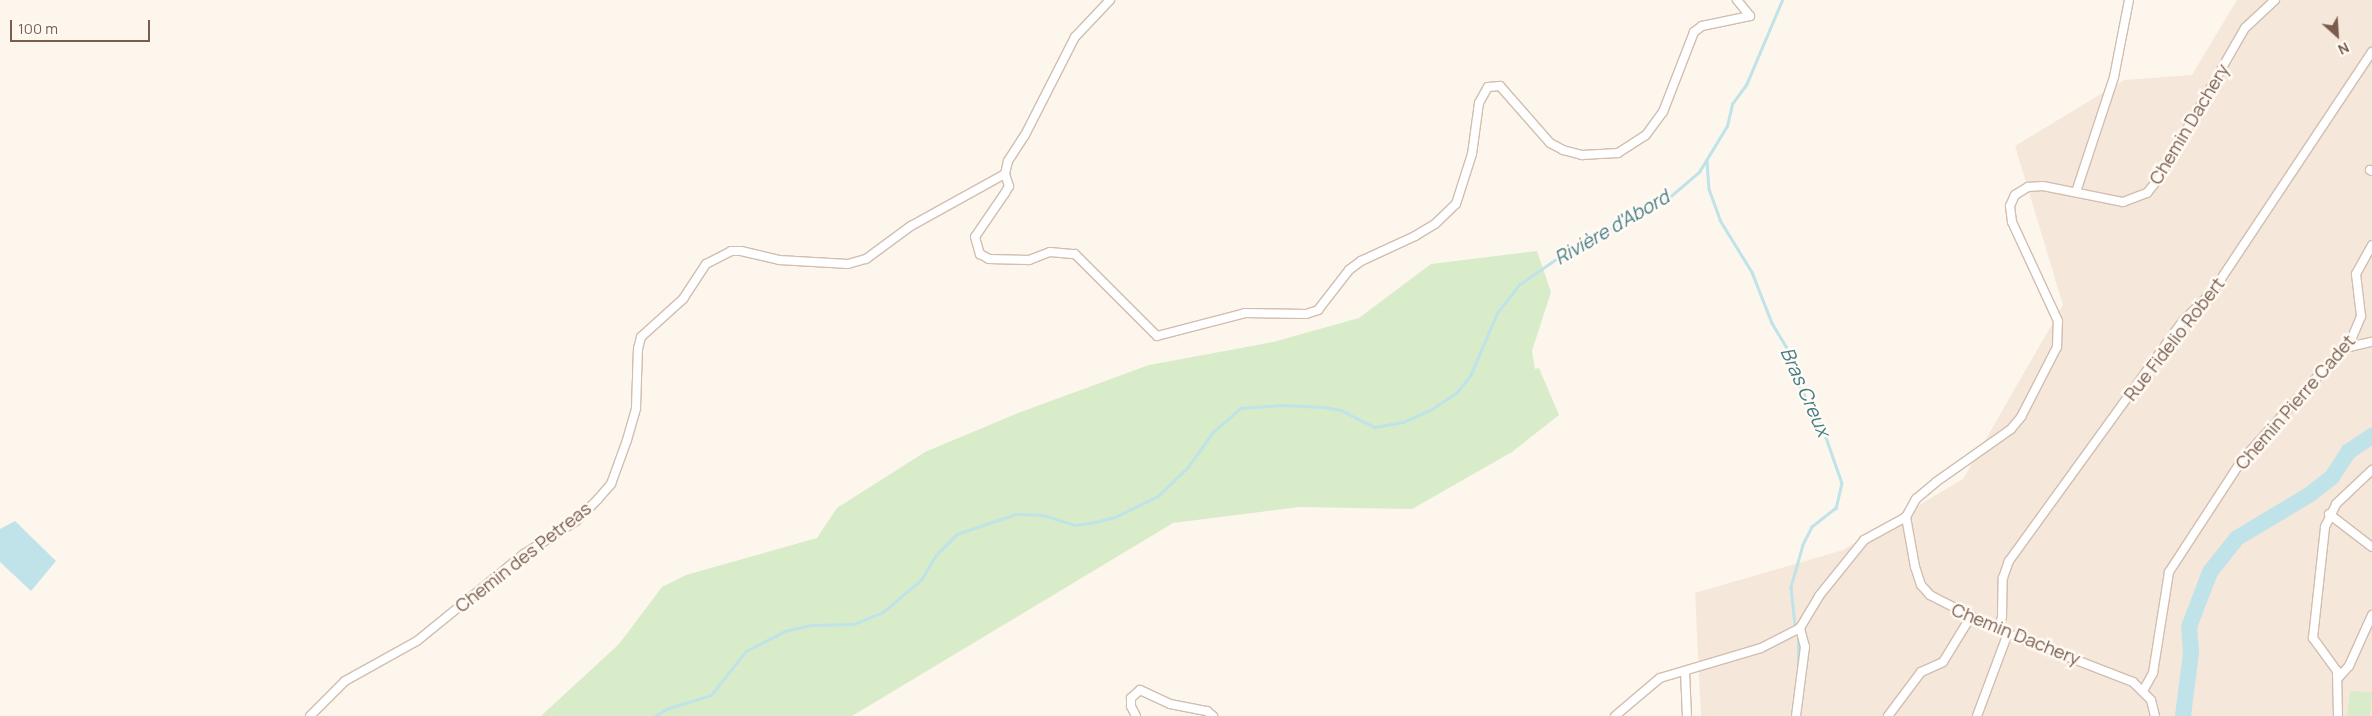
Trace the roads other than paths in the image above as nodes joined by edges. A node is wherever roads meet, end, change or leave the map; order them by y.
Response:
1 (1110, 0) edge
2 (1737, 0) edge
3 (2129, 0) edge
4 (2276, 0) edge
5 (2372, 52) edge
6 (1004, 174) junction
7 (2076, 192) junction
8 (2372, 245) edge
9 (2372, 342) edge
10 (2345, 348) junction
11 (2372, 470) edge
12 (2329, 514) junction
13 (1906, 517) junction
14 (2372, 547) edge
15 (2372, 615) edge
16 (1970, 618) junction
17 (1800, 628) junction
18 (1998, 630) junction
19 (2008, 633) junction
20 (1685, 671) junction
21 (2339, 677) junction
22 (2143, 691) junction
23 (310, 716) edge
24 (1136, 716) edge
25 (1213, 716) edge
26 (1615, 716) edge
27 (1687, 716) edge
28 (1796, 716) edge
29 (1888, 716) edge
30 (1977, 716) edge
31 (2155, 716) edge
32 (2338, 716) edge

1 - 6 street
2 - 6 street
3 - 7 street
4 - 7 street, Chemin Dachery
5 - 18 street, Rue Fidelio Robert
6 - 23 street, Chemin des Petreas
7 - 13 street, Chemin Dachery
8 - 10 street, Chemin Pierre Cadet
9 - 10 street
10 - 22 street, Chemin Pierre Cadet
11 - 12 street
12 - 14 street
12 - 21 street
13 - 16 street, Chemin Dachery
13 - 17 street
15 - 21 street
16 - 18 street, Chemin Dachery
16 - 29 street
17 - 20 street
17 - 28 street
18 - 19 street, Chemin Dachery
19 - 22 street, Chemin Dachery
19 - 30 street
20 - 26 street
20 - 27 street
21 - 32 street
22 - 31 street, Chemin Dachery
24 - 25 street

